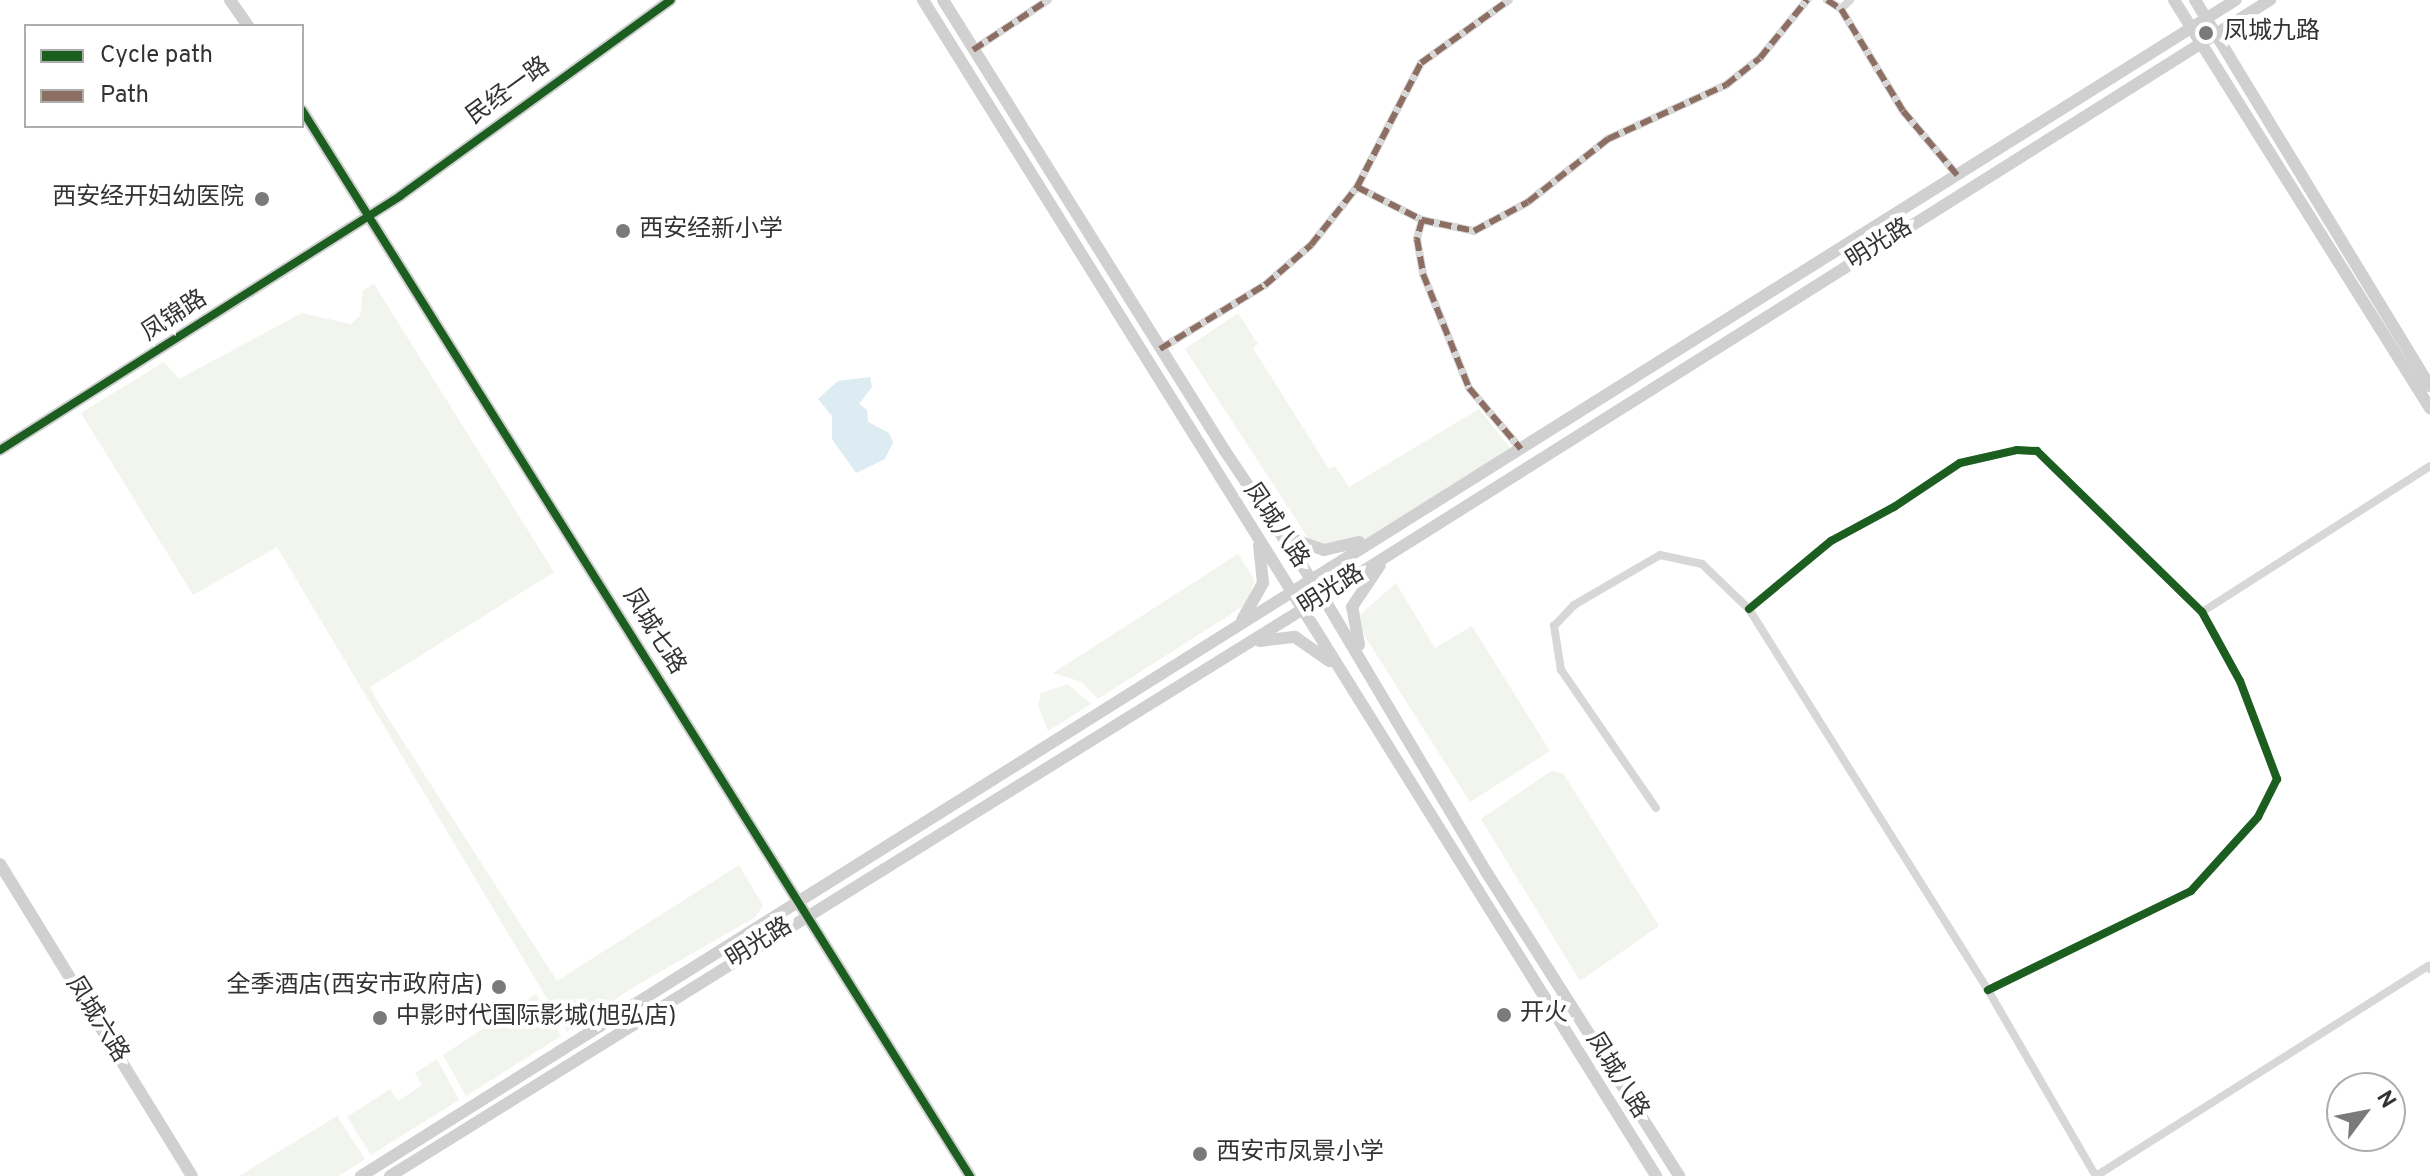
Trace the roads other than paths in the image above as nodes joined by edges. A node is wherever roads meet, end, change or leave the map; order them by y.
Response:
1 (232, 0) edge
2 (671, 0) edge
3 (923, 0) edge
4 (943, 0) edge
5 (1048, 0) edge
6 (1509, 0) edge
7 (1807, 0) edge
8 (1827, 0) edge
9 (1850, 0) edge
10 (2174, 0) edge
11 (2195, 0) edge
12 (2236, 0) edge
13 (2270, 0) edge
14 (1841, 9) junction
15 (2207, 18) junction
16 (247, 24) edge
17 (2191, 28) junction
18 (2216, 34) junction
19 (2200, 44) junction
20 (973, 50) junction
21 (304, 113) edge
22 (1957, 175) junction
23 (1357, 187) junction
24 (370, 216) junction
25 (1422, 220) junction
26 (1160, 349) junction
27 (2430, 386) edge
28 (2430, 408) edge
29 (1521, 449) junction
30 (0, 450) edge
31 (2430, 466) edge
32 (1267, 514) junction
33 (1251, 524) junction
34 (1378, 536) junction
35 (1390, 555) junction
36 (1312, 581) junction
37 (1292, 593) junction
38 (1323, 597) junction
39 (1749, 609) junction
40 (1302, 610) junction
41 (2202, 612) junction
42 (1231, 631) junction
43 (1242, 647) junction
44 (1368, 670) junction
45 (1350, 684) junction
46 (1656, 808) dead end
47 (0, 864) edge
48 (798, 902) junction
49 (806, 915) junction
50 (2430, 969) edge
51 (1988, 990) junction
52 (192, 1176) edge
53 (361, 1176) edge
54 (390, 1176) edge
55 (970, 1176) edge
56 (1656, 1176) edge
57 (1679, 1176) edge
58 (2096, 1176) edge

1 - 16 main road
2 - 24 main road, 民经一路
3 - 33 main road, 凤城八路
4 - 20 main road, 凤城八路
5 - 20 street
6 - 23 street
7 - 25 street
8 - 14 street
9 - 14 street
10 - 17 main road
11 - 15 main road
12 - 15 main road, 明光路
13 - 18 main road, 明光路
14 - 22 street
15 - 17 main road, 明光路
15 - 18 main road
17 - 19 main road
17 - 22 main road, 明光路
18 - 19 main road, 明光路
18 - 27 main road
19 - 28 main road
19 - 35 main road, 明光路
20 - 26 main road, 凤城八路
21 - 24 main road, 凤城七路
22 - 29 main road, 明光路
23 - 25 street
23 - 26 street
24 - 30 main road, 凤锦路
24 - 48 main road, 凤城七路
25 - 29 street
26 - 32 main road, 凤城八路
29 - 34 main road, 明光路
31 - 41 street
32 - 34 main road
32 - 36 main road, 凤城八路
33 - 37 main road, 凤城八路
33 - 42 main road
34 - 36 main road, 明光路
35 - 38 main road, 明光路
35 - 44 main road
36 - 37 main road, 明光路
36 - 38 main road, 凤城八路
37 - 40 main road, 凤城八路
37 - 42 main road, 明光路
38 - 40 main road, 明光路
38 - 44 main road, 凤城八路
39 - 41 street
39 - 46 street
39 - 51 street
40 - 43 main road, 明光路
40 - 45 main road, 凤城八路
41 - 51 street
42 - 48 main road, 明光路
43 - 45 main road
43 - 49 main road, 明光路
44 - 57 main road, 凤城八路
45 - 56 main road, 凤城八路
47 - 52 main road, 凤城六路
48 - 49 main road, 凤城七路
48 - 53 main road, 明光路
49 - 54 main road, 明光路
49 - 55 main road, 凤城七路
50 - 58 street
51 - 58 street

